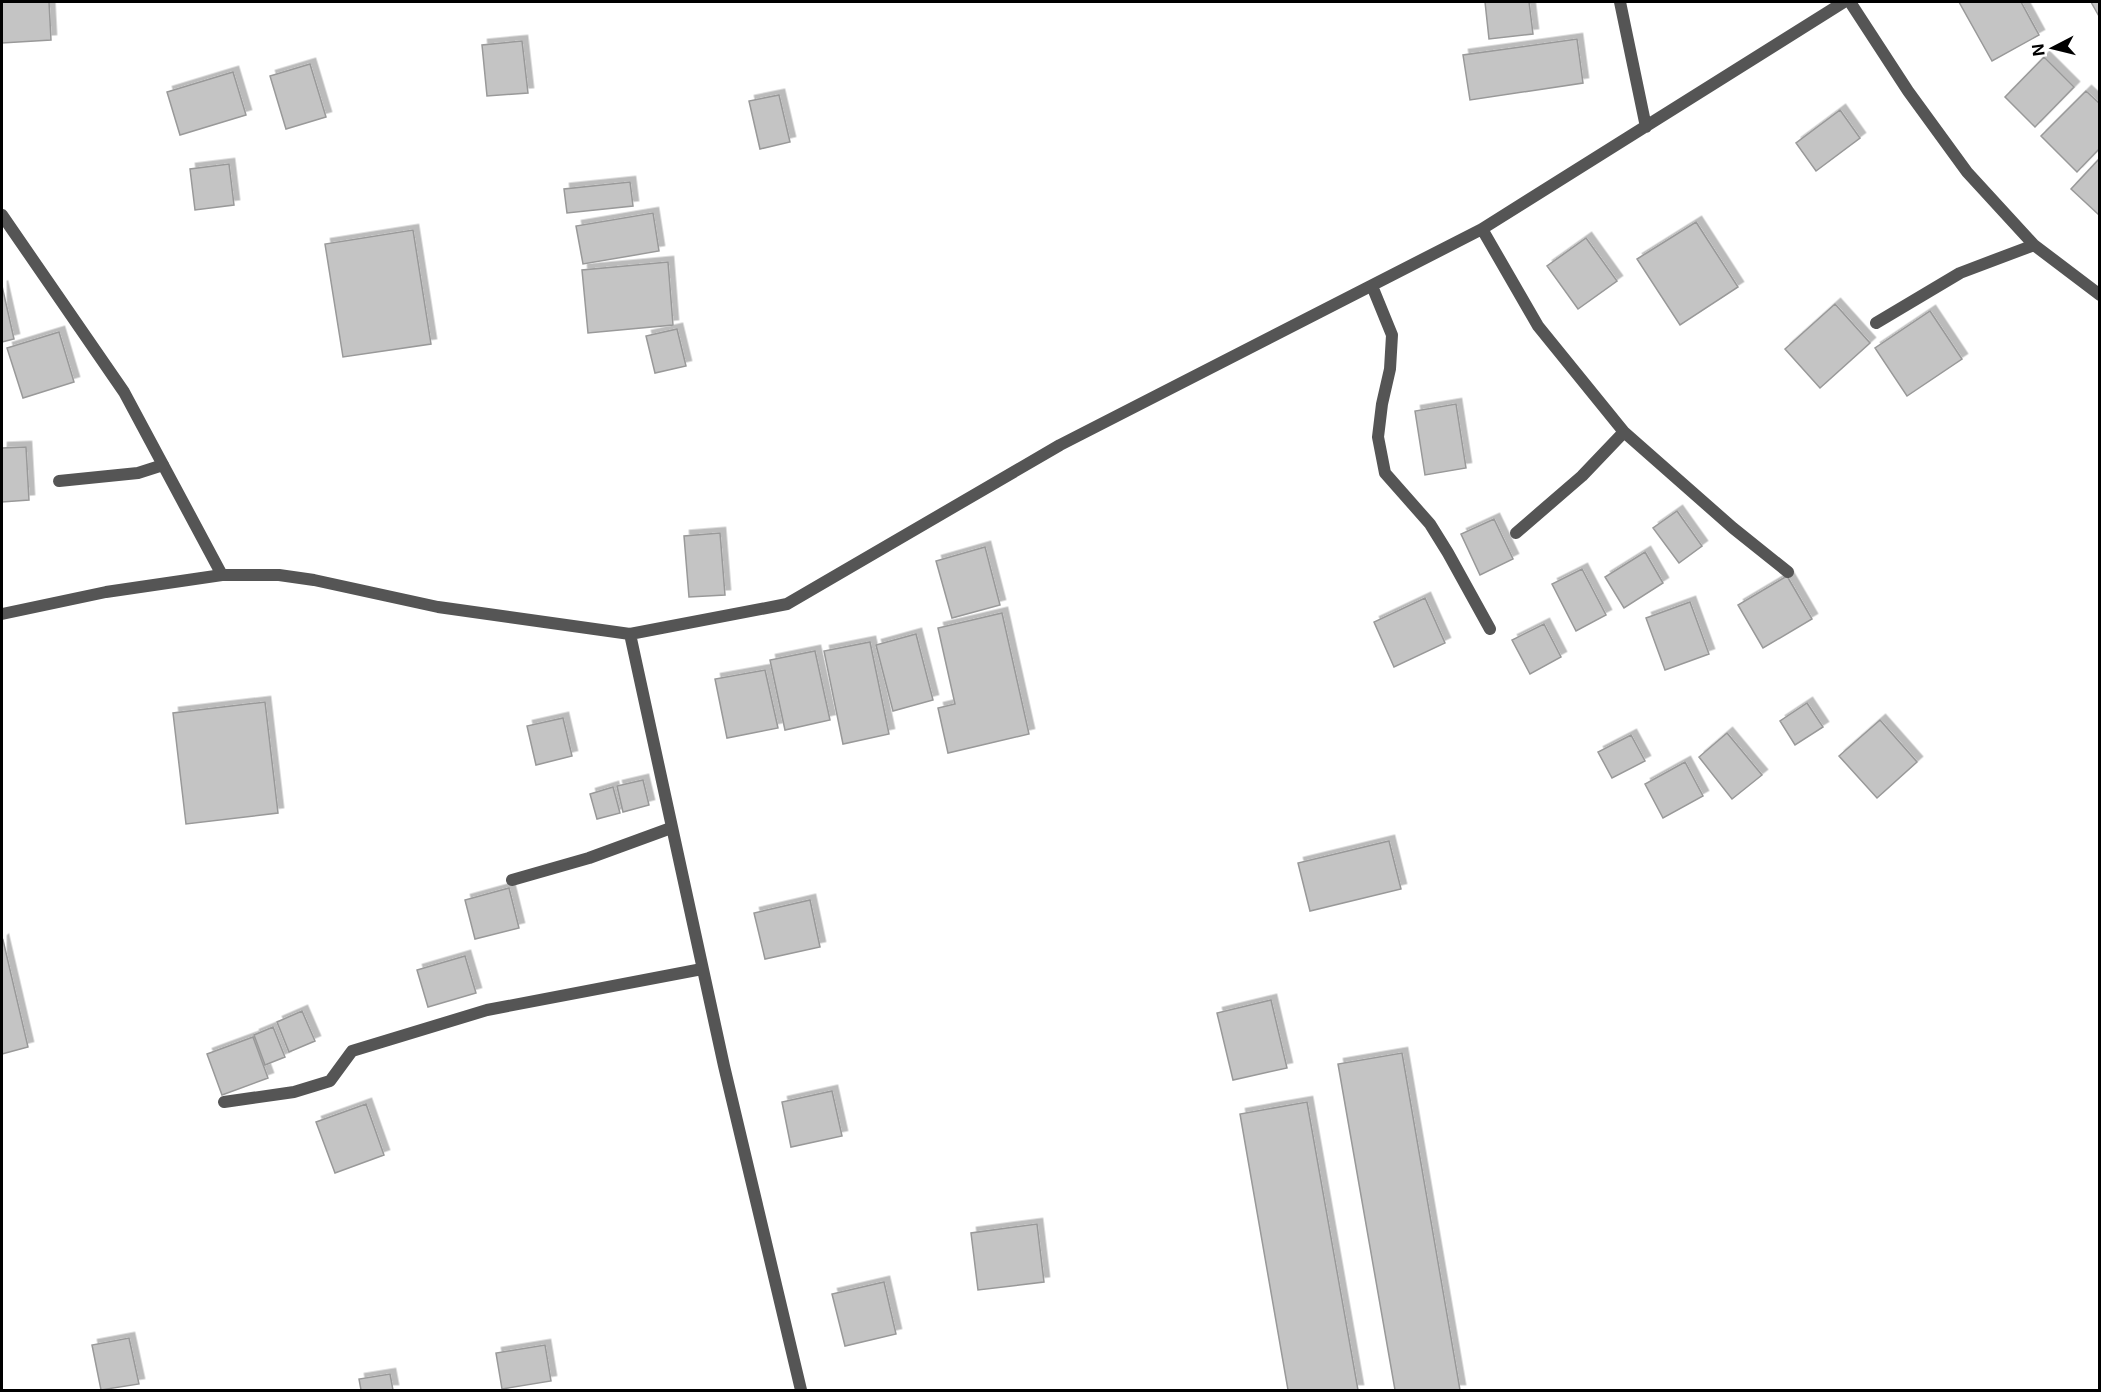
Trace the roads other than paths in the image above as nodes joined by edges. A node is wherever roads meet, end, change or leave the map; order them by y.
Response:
1 (1620, 2) edge
2 (1844, 2) edge
3 (1850, 2) edge
4 (1646, 127) junction
5 (2, 215) edge
6 (1482, 230) junction
7 (2034, 245) junction
8 (1372, 286) junction
9 (2100, 295) edge
10 (1876, 323) dead end
11 (1624, 432) junction
12 (163, 465) junction
13 (59, 481) dead end
14 (1516, 532) dead end
15 (1788, 572) dead end
16 (222, 575) junction
17 (2, 614) edge
18 (1490, 629) dead end
19 (630, 634) junction
20 (671, 828) junction
21 (513, 880) dead end
22 (702, 969) junction
23 (224, 1102) dead end
24 (801, 1390) edge

1 - 4 street
2 - 4 street
3 - 7 street
4 - 6 street
5 - 12 street
6 - 8 street
6 - 11 street
7 - 9 street
7 - 10 street
8 - 18 street
8 - 19 street
11 - 14 street
11 - 15 street
12 - 13 street
12 - 16 street
16 - 17 street
16 - 19 street
19 - 20 street
20 - 21 street
20 - 22 street
22 - 23 street
22 - 24 street

